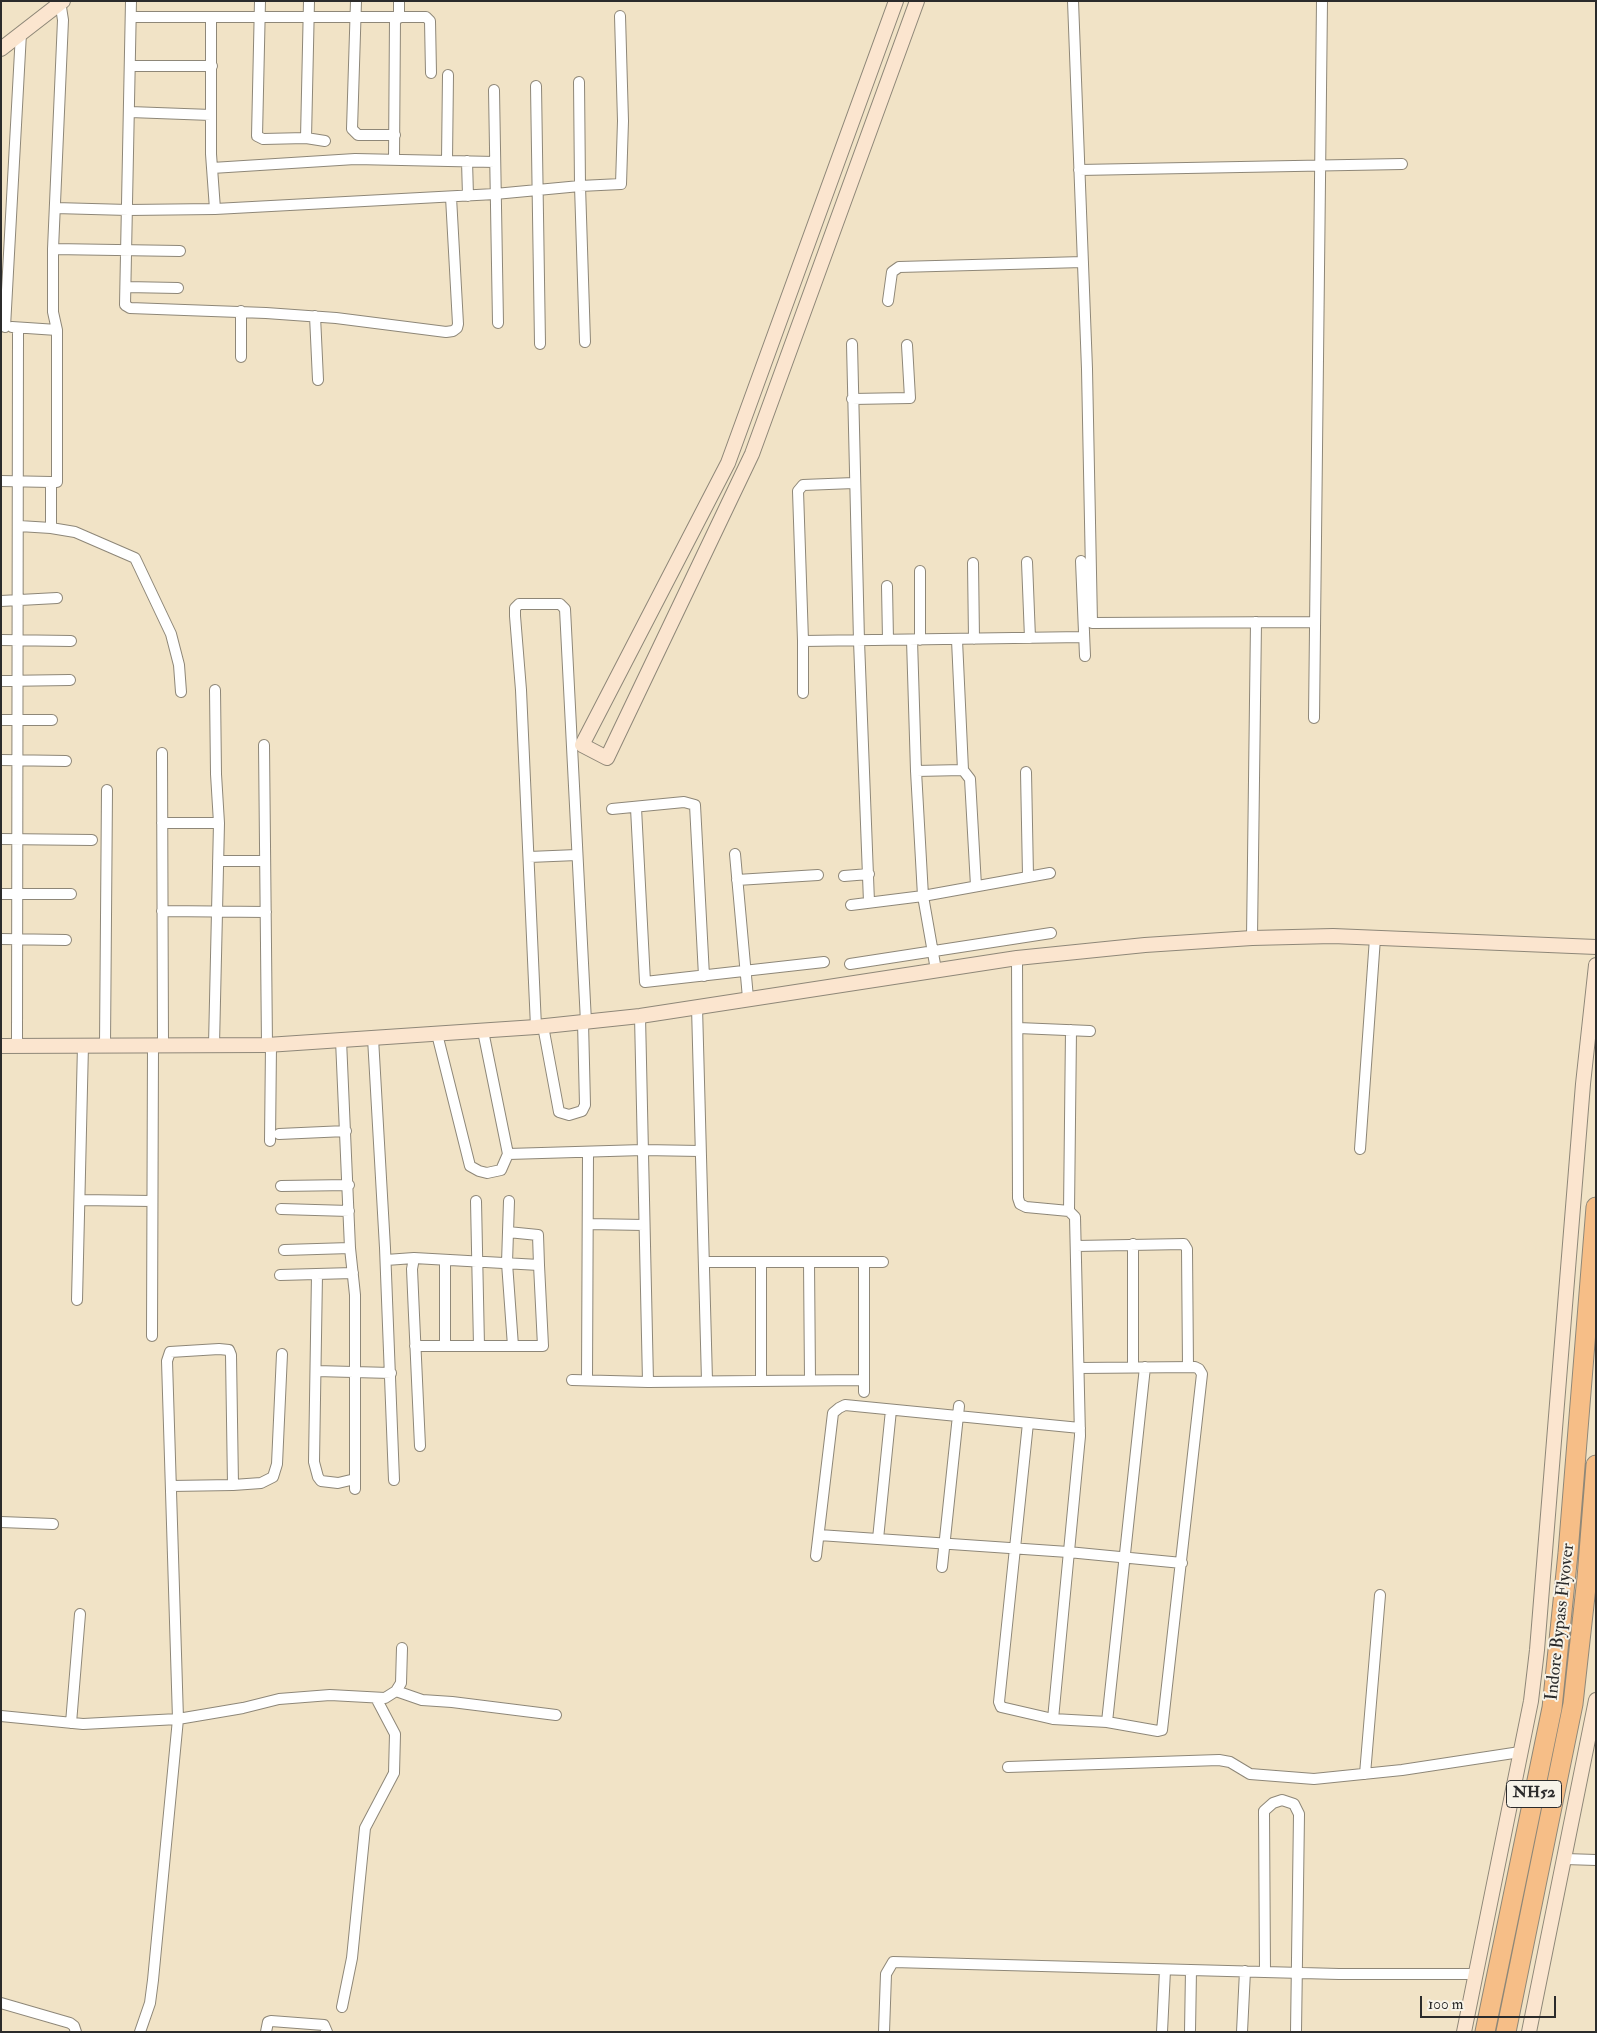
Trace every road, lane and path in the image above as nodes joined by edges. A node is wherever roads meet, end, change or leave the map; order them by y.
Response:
1 (131, 1) edge
2 (260, 1) edge
3 (309, 1) edge
4 (356, 1) edge
5 (399, 1) edge
6 (896, 1) edge
7 (917, 1) edge
8 (1073, 1) edge
9 (1322, 1) edge
10 (61, 2) edge
11 (620, 16) dead end
12 (131, 17) junction
13 (211, 18) junction
14 (260, 18) junction
15 (309, 18) junction
16 (355, 18) junction
17 (397, 18) junction
18 (22, 33) junction
19 (1, 49) edge
20 (130, 66) junction
21 (212, 66) junction
22 (431, 73) dead end
23 (448, 75) dead end
24 (579, 82) dead end
25 (536, 86) dead end
26 (494, 90) dead end
27 (130, 112) junction
28 (211, 115) junction
29 (395, 135) junction
30 (306, 138) junction
31 (325, 140) dead end
32 (394, 159) junction
33 (447, 160) junction
34 (467, 161) junction
35 (495, 162) junction
36 (1402, 164) dead end
37 (1321, 166) junction
38 (212, 168) junction
39 (1080, 170) junction
40 (580, 186) junction
41 (538, 189) junction
42 (494, 194) junction
43 (451, 196) junction
44 (468, 196) junction
45 (55, 208) junction
46 (215, 209) junction
47 (128, 210) junction
48 (53, 249) junction
49 (127, 249) junction
50 (180, 251) dead end
51 (1083, 262) junction
52 (126, 287) junction
53 (178, 288) dead end
54 (888, 301) dead end
55 (241, 311) junction
56 (315, 316) junction
57 (498, 323) dead end
58 (3, 327) edge
59 (18, 328) junction
60 (57, 330) junction
61 (585, 342) dead end
62 (540, 344) dead end
63 (852, 344) dead end
64 (907, 345) dead end
65 (241, 358) dead end
66 (318, 380) dead end
67 (852, 399) junction
68 (1, 481) edge
69 (18, 482) junction
70 (51, 482) junction
71 (854, 483) junction
72 (19, 526) junction
73 (51, 528) junction
74 (1081, 561) dead end
75 (1027, 562) dead end
76 (973, 563) dead end
77 (920, 571) dead end
78 (887, 586) dead end
79 (57, 598) dead end
80 (1, 601) edge
81 (18, 602) junction
82 (1256, 622) junction
83 (1314, 622) junction
84 (1084, 637) junction
85 (1030, 638) junction
86 (974, 639) junction
87 (1, 640) edge
88 (888, 640) junction
89 (916, 640) junction
90 (957, 640) junction
91 (19, 641) junction
92 (71, 641) dead end
93 (804, 641) junction
94 (859, 641) junction
95 (1085, 656) dead end
96 (70, 680) dead end
97 (1, 681) edge
98 (19, 681) junction
99 (215, 690) dead end
100 (181, 692) dead end
101 (803, 693) dead end
102 (1314, 718) dead end
103 (1, 720) edge
104 (18, 720) junction
105 (52, 720) dead end
106 (264, 745) dead end
107 (162, 753) dead end
108 (1, 760) edge
109 (18, 760) junction
110 (66, 761) dead end
111 (963, 770) junction
112 (916, 771) junction
113 (1026, 772) dead end
114 (107, 790) dead end
115 (636, 808) junction
116 (612, 809) dead end
117 (162, 823) junction
118 (219, 823) junction
119 (1, 839) edge
120 (17, 839) junction
121 (92, 840) dead end
122 (735, 854) dead end
123 (577, 855) junction
124 (529, 857) junction
125 (218, 861) junction
126 (265, 861) junction
127 (1050, 873) dead end
128 (868, 874) junction
129 (818, 875) dead end
130 (844, 876) dead end
131 (1028, 876) junction
132 (737, 880) junction
133 (976, 886) junction
134 (1, 894) edge
135 (18, 894) junction
136 (71, 894) dead end
137 (923, 896) junction
138 (869, 902) junction
139 (850, 905) dead end
140 (162, 911) junction
141 (218, 911) junction
142 (266, 912) junction
143 (1051, 933) dead end
144 (1252, 938) junction
145 (1375, 938) junction
146 (1, 939) edge
147 (18, 939) junction
148 (66, 940) dead end
149 (1596, 947) edge
150 (933, 950) junction
151 (1016, 958) junction
152 (824, 962) dead end
153 (850, 964) dead end
154 (1596, 965) edge
155 (936, 970) junction
156 (744, 971) junction
157 (704, 976) junction
158 (748, 998) junction
159 (697, 1007) junction
160 (640, 1016) junction
161 (584, 1022) junction
162 (540, 1026) junction
163 (1018, 1028) junction
164 (1071, 1030) junction
165 (483, 1031) junction
166 (1090, 1031) dead end
167 (437, 1034) junction
168 (374, 1038) junction
169 (341, 1040) junction
170 (214, 1044) junction
171 (84, 1045) junction
172 (105, 1045) junction
173 (158, 1045) junction
174 (269, 1045) junction
175 (1, 1046) edge
176 (17, 1046) junction
177 (346, 1131) junction
178 (279, 1134) dead end
179 (270, 1141) dead end
180 (1360, 1149) dead end
181 (643, 1150) junction
182 (700, 1151) junction
183 (588, 1153) junction
184 (508, 1154) junction
185 (349, 1185) junction
186 (281, 1186) dead end
187 (80, 1200) junction
188 (152, 1201) junction
189 (476, 1201) dead end
190 (509, 1201) dead end
191 (1596, 1207) edge
192 (281, 1209) dead end
193 (349, 1210) junction
194 (1070, 1211) junction
195 (588, 1224) junction
196 (644, 1225) junction
197 (508, 1232) junction
198 (1133, 1244) junction
199 (1076, 1246) junction
200 (350, 1248) junction
201 (284, 1250) dead end
202 (414, 1258) junction
203 (386, 1260) junction
204 (445, 1260) junction
205 (476, 1261) junction
206 (704, 1262) junction
207 (761, 1262) junction
208 (809, 1262) junction
209 (864, 1262) junction
210 (883, 1262) dead end
211 (507, 1263) junction
212 (539, 1265) junction
213 (353, 1273) junction
214 (316, 1274) junction
215 (280, 1275) dead end
216 (77, 1300) dead end
217 (152, 1336) dead end
218 (415, 1346) junction
219 (445, 1346) junction
220 (479, 1346) junction
221 (512, 1346) junction
222 (282, 1354) dead end
223 (1133, 1367) junction
224 (1145, 1367) junction
225 (1188, 1367) junction
226 (1078, 1368) junction
227 (316, 1371) junction
228 (354, 1373) junction
229 (390, 1373) junction
230 (572, 1380) dead end
231 (587, 1380) junction
232 (761, 1380) junction
233 (810, 1380) junction
234 (864, 1380) junction
235 (707, 1381) junction
236 (648, 1382) junction
237 (864, 1392) dead end
238 (891, 1410) junction
239 (958, 1411) junction
240 (1028, 1423) junction
241 (1080, 1428) junction
242 (420, 1446) dead end
243 (1596, 1466) edge
244 (394, 1480) dead end
245 (233, 1485) junction
246 (171, 1486) junction
247 (1, 1522) edge
248 (53, 1524) dead end
249 (819, 1535) junction
250 (878, 1539) junction
251 (945, 1543) junction
252 (1016, 1548) junction
253 (1068, 1552) junction
254 (816, 1556) dead end
255 (1125, 1557) junction
256 (1182, 1563) junction
257 (942, 1567) dead end
258 (1380, 1595) dead end
259 (80, 1614) dead end
260 (402, 1648) dead end
261 (396, 1691) junction
262 (376, 1698) junction
263 (1596, 1700) edge
264 (556, 1715) dead end
265 (1, 1716) edge
266 (178, 1719) junction
267 (1053, 1719) junction
268 (1108, 1722) junction
269 (71, 1723) junction
270 (1520, 1752) junction
271 (1008, 1767) dead end
272 (1365, 1774) junction
273 (1565, 1859) junction
274 (1596, 1860) edge
275 (1165, 1970) junction
276 (1191, 1970) junction
277 (1245, 1971) junction
278 (1265, 1972) junction
279 (1298, 1973) junction
280 (1475, 1974) junction
281 (1, 2002) edge
282 (342, 2007) dead end
283 (76, 2032) edge
284 (140, 2032) edge
285 (266, 2032) edge
286 (327, 2032) edge
287 (884, 2032) edge
288 (1162, 2032) edge
289 (1190, 2032) edge
290 (1242, 2032) edge
291 (1296, 2032) edge
292 (1464, 2032) edge
293 (1485, 2032) edge
294 (1506, 2032) edge
295 (1529, 2032) edge

1 - 12 street
2 - 14 street
3 - 15 street
4 - 16 street
5 - 17 street
6 - 7 street
8 - 39 street
9 - 37 street
10 - 18 street
10 - 45 street
11 - 40 street
12 - 13 street
12 - 20 street
13 - 14 street
13 - 21 street
14 - 15 street
14 - 30 street
15 - 16 street
15 - 30 street
16 - 17 street
16 - 29 street
17 - 22 street
17 - 29 street
18 - 19 street
18 - 58 street
20 - 21 street
20 - 27 street
21 - 28 street
23 - 33 street
24 - 40 street
25 - 41 street
26 - 35 street
27 - 28 street
27 - 47 street
28 - 38 street
29 - 32 street
30 - 31 street
32 - 33 street
32 - 38 street
33 - 34 street
34 - 35 street
34 - 44 street
35 - 42 street
36 - 37 street
37 - 39 street
37 - 83 street
38 - 46 street
39 - 51 street
40 - 41 street
40 - 61 street
41 - 42 street
41 - 62 street
42 - 44 street
42 - 57 street
43 - 44 street
43 - 46 street
43 - 56 street
45 - 47 street
45 - 48 street
46 - 47 street
47 - 49 street
48 - 49 street
48 - 60 street
49 - 50 street
49 - 52 street
51 - 54 street
51 - 82 street
52 - 53 street
52 - 55 street
55 - 56 street
55 - 65 street
56 - 66 street
58 - 59 street
59 - 60 street
59 - 69 street
60 - 70 street
63 - 67 street
64 - 67 street
67 - 71 street
68 - 69 street
69 - 70 street
69 - 72 street
70 - 73 street
71 - 93 street
71 - 94 street
72 - 73 street
72 - 81 street
73 - 100 street
74 - 84 street
75 - 85 street
76 - 86 street
77 - 89 street
78 - 88 street
79 - 81 street
80 - 81 street
81 - 91 street
82 - 83 street
82 - 144 street
83 - 102 street
84 - 85 street
84 - 95 street
85 - 86 street
86 - 90 street
87 - 91 street
88 - 89 street
88 - 94 street
89 - 90 street
89 - 112 street
90 - 111 street
91 - 92 street
91 - 98 street
93 - 94 street
93 - 101 street
94 - 128 street
96 - 98 street
97 - 98 street
98 - 104 street
99 - 118 street
103 - 104 street
104 - 105 street
104 - 109 street
106 - 126 street
107 - 117 street
108 - 109 street
109 - 110 street
109 - 120 street
111 - 112 street
111 - 133 street
112 - 137 street
113 - 131 street
114 - 172 street
115 - 116 street
115 - 157 street
115 - 157 street
117 - 118 street
117 - 140 street
118 - 125 street
119 - 120 street
120 - 121 street
120 - 135 street
122 - 132 street
123 - 124 street
123 - 124 street
123 - 161 street
124 - 162 street
125 - 126 street
125 - 141 street
126 - 142 street
127 - 131 street
128 - 130 street
128 - 138 street
129 - 132 street
131 - 133 street
132 - 156 street
133 - 137 street
134 - 135 street
135 - 136 street
135 - 147 street
137 - 138 street
137 - 150 street
138 - 139 street
140 - 141 street
140 - 173 street
141 - 142 street
141 - 170 street
142 - 174 street
143 - 150 street
144 - 145 street
144 - 151 street
145 - 149 street
145 - 180 street
146 - 147 street
147 - 148 street
147 - 176 street
150 - 153 street
150 - 155 street
151 - 155 street
151 - 163 street
152 - 156 street
154 - 270 street
155 - 158 street
156 - 157 street
156 - 158 street
158 - 159 street
159 - 160 street
159 - 182 street
160 - 161 street
160 - 181 street
161 - 162 street
161 - 162 street
162 - 165 street
163 - 164 street
163 - 194 street
164 - 166 street
164 - 194 street
165 - 167 street
165 - 184 street
167 - 168 street
167 - 184 street
168 - 169 street
168 - 203 street
169 - 174 street
169 - 177 street
170 - 173 street
170 - 174 street
171 - 172 street
171 - 176 street
171 - 187 street
172 - 173 street
173 - 188 street
174 - 179 street
175 - 176 street
177 - 178 street
177 - 185 street
181 - 182 street
181 - 183 street
181 - 196 street
182 - 206 street
183 - 184 street
183 - 195 street
185 - 186 street
185 - 193 street
187 - 188 street
187 - 216 street
188 - 217 street
189 - 205 street
190 - 197 street
191 - 293 highway, Indore Bypass Flyover / NH52
192 - 193 street
193 - 200 street
194 - 199 street
195 - 196 street
195 - 231 street
196 - 236 street
197 - 211 street
197 - 212 street
198 - 199 street
198 - 223 street
198 - 225 street
199 - 226 street
200 - 201 street
200 - 213 street
202 - 203 street
202 - 204 street
202 - 218 street
203 - 229 street
204 - 205 street
204 - 219 street
205 - 211 street
205 - 220 street
206 - 207 street
206 - 235 street
207 - 208 street
207 - 232 street
208 - 209 street
208 - 233 street
209 - 210 street
209 - 234 street
211 - 212 street
211 - 221 street
212 - 221 street
213 - 214 street
213 - 228 street
214 - 215 street
214 - 227 street
218 - 219 street
218 - 242 street
219 - 220 street
220 - 221 street
222 - 245 street
223 - 224 street
223 - 226 street
224 - 225 street
224 - 255 street
225 - 256 street
226 - 241 street
227 - 228 street
227 - 228 street
228 - 229 street
229 - 244 street
230 - 231 street
231 - 236 street
232 - 233 street
232 - 235 street
233 - 234 street
234 - 237 street
235 - 236 street
238 - 239 street
238 - 249 street
238 - 250 street
239 - 240 street
239 - 251 street
240 - 241 street
240 - 252 street
241 - 253 street
243 - 294 highway, Indore Bypass Flyover / NH52
245 - 246 street
245 - 246 street
246 - 266 street
247 - 248 street
249 - 250 street
249 - 254 street
250 - 251 street
251 - 252 street
251 - 257 street
252 - 253 street
252 - 267 street
253 - 255 street
253 - 267 street
255 - 256 street
255 - 268 street
256 - 268 street
258 - 272 street
259 - 269 street
260 - 261 street
261 - 262 street
261 - 264 street
262 - 266 street
262 - 282 street
263 - 273 street
265 - 269 street
266 - 269 street
266 - 284 street
267 - 268 street
270 - 272 street
270 - 280 street
271 - 272 street
273 - 274 street
273 - 295 street
275 - 276 street
275 - 287 street
275 - 288 street
276 - 277 street
276 - 289 street
277 - 278 street
277 - 290 street
278 - 279 street
278 - 279 street
279 - 280 street
279 - 291 street
280 - 292 street
281 - 283 street
285 - 286 street

